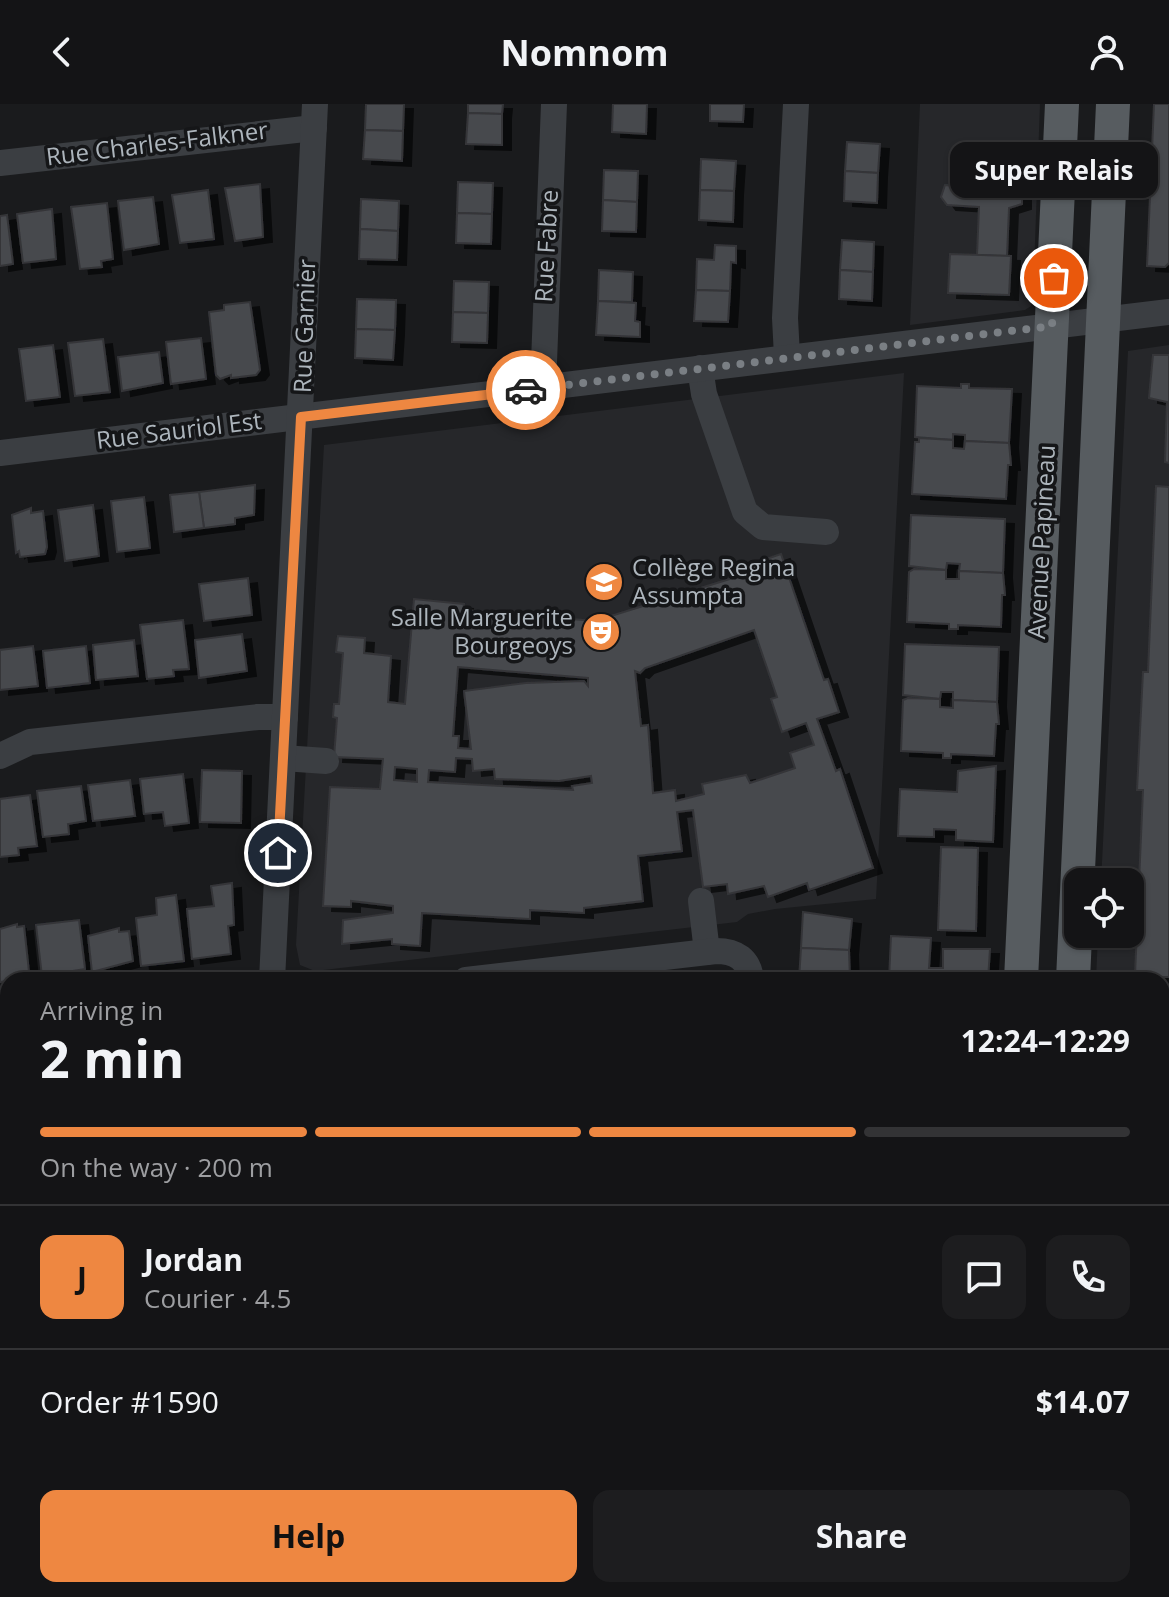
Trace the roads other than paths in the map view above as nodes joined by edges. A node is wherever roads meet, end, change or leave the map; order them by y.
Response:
1 (554, 104) edge
2 (796, 104) edge
3 (1062, 104) edge
4 (1113, 104) edge
5 (315, 116) edge
6 (0, 163) edge
7 (1169, 312) edge
8 (1102, 320) junction
9 (1052, 326) junction
10 (787, 356) junction
11 (700, 368) junction
12 (543, 388) junction
13 (301, 417) junction
14 (0, 453) edge
15 (826, 532) dead end
16 (285, 717) junction
17 (0, 737) edge
18 (30, 742) junction
19 (0, 756) edge
20 (283, 758) junction
21 (326, 761) dead end
22 (701, 901) dead end
23 (707, 952) junction
24 (272, 972) edge
25 (535, 972) edge
26 (749, 972) edge
27 (1021, 972) edge
28 (1073, 972) edge

1 - 12 street, Rue Fabre
2 - 10 street
3 - 9 main road, Avenue Papineau
4 - 8 main road, Avenue Papineau
5 - 6 street, Rue Charles-Falkner
5 - 13 street, Rue Garnier
7 - 8 street, Rue Sauriol Est
8 - 9 street, Rue Sauriol Est
8 - 28 main road, Avenue Papineau
9 - 10 street, Rue Sauriol Est
9 - 27 main road, Avenue Papineau
10 - 11 street, Rue Sauriol Est
11 - 12 street, Rue Sauriol Est
11 - 15 street
12 - 13 street, Rue Sauriol Est
13 - 14 street, Rue Sauriol Est
13 - 16 street, Rue Garnier
16 - 18 street
16 - 20 street, Rue Garnier
17 - 18 street
18 - 19 street
20 - 21 street
20 - 24 street, Rue Garnier
22 - 23 street
23 - 25 street
23 - 26 street

